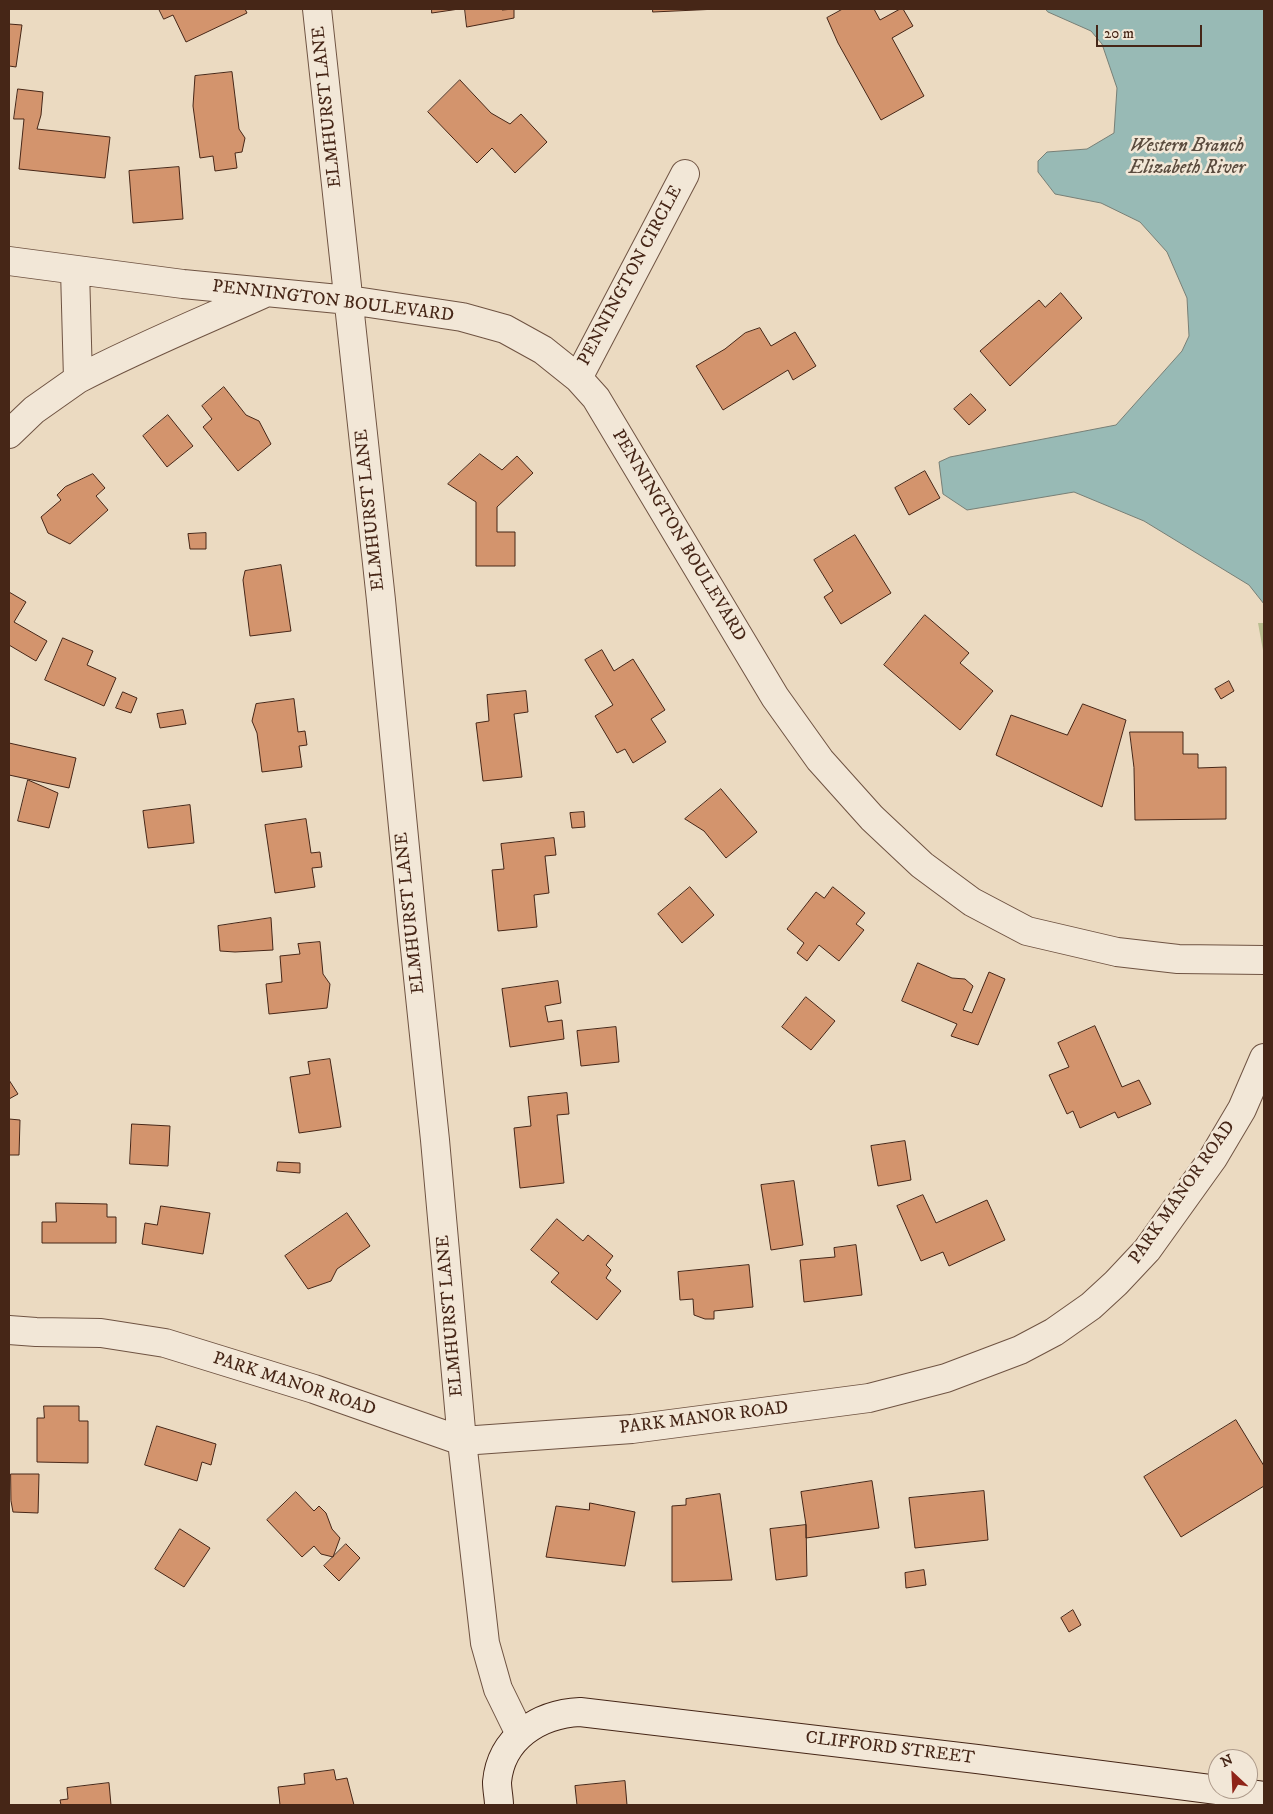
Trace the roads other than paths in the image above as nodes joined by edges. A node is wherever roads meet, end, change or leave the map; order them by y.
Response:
1 (317, 9) edge
2 (684, 174) dead end
3 (9, 261) edge
4 (75, 270) junction
5 (266, 292) junction
6 (349, 300) junction
7 (578, 378) junction
8 (78, 379) junction
9 (9, 434) edge
10 (1264, 960) edge
11 (1264, 1058) edge
12 (9, 1330) edge
13 (462, 1441) junction
14 (520, 1734) junction
15 (1264, 1796) edge
16 (500, 1805) edge

1 - 6 street, ELMHURST LANE
2 - 7 street, PENNINGTON CIRCLE
3 - 4 street, PENNINGTON BOULEVARD
4 - 5 street, PENNINGTON BOULEVARD
4 - 8 street
5 - 6 street, PENNINGTON BOULEVARD
5 - 8 street
6 - 7 street, PENNINGTON BOULEVARD
6 - 13 street, ELMHURST LANE
7 - 10 street, PENNINGTON BOULEVARD
8 - 9 street
11 - 13 street, PARK MANOR ROAD
12 - 13 street, PARK MANOR ROAD
13 - 14 street, ELMHURST LANE
14 - 15 street, CLIFFORD STREET
14 - 16 street

